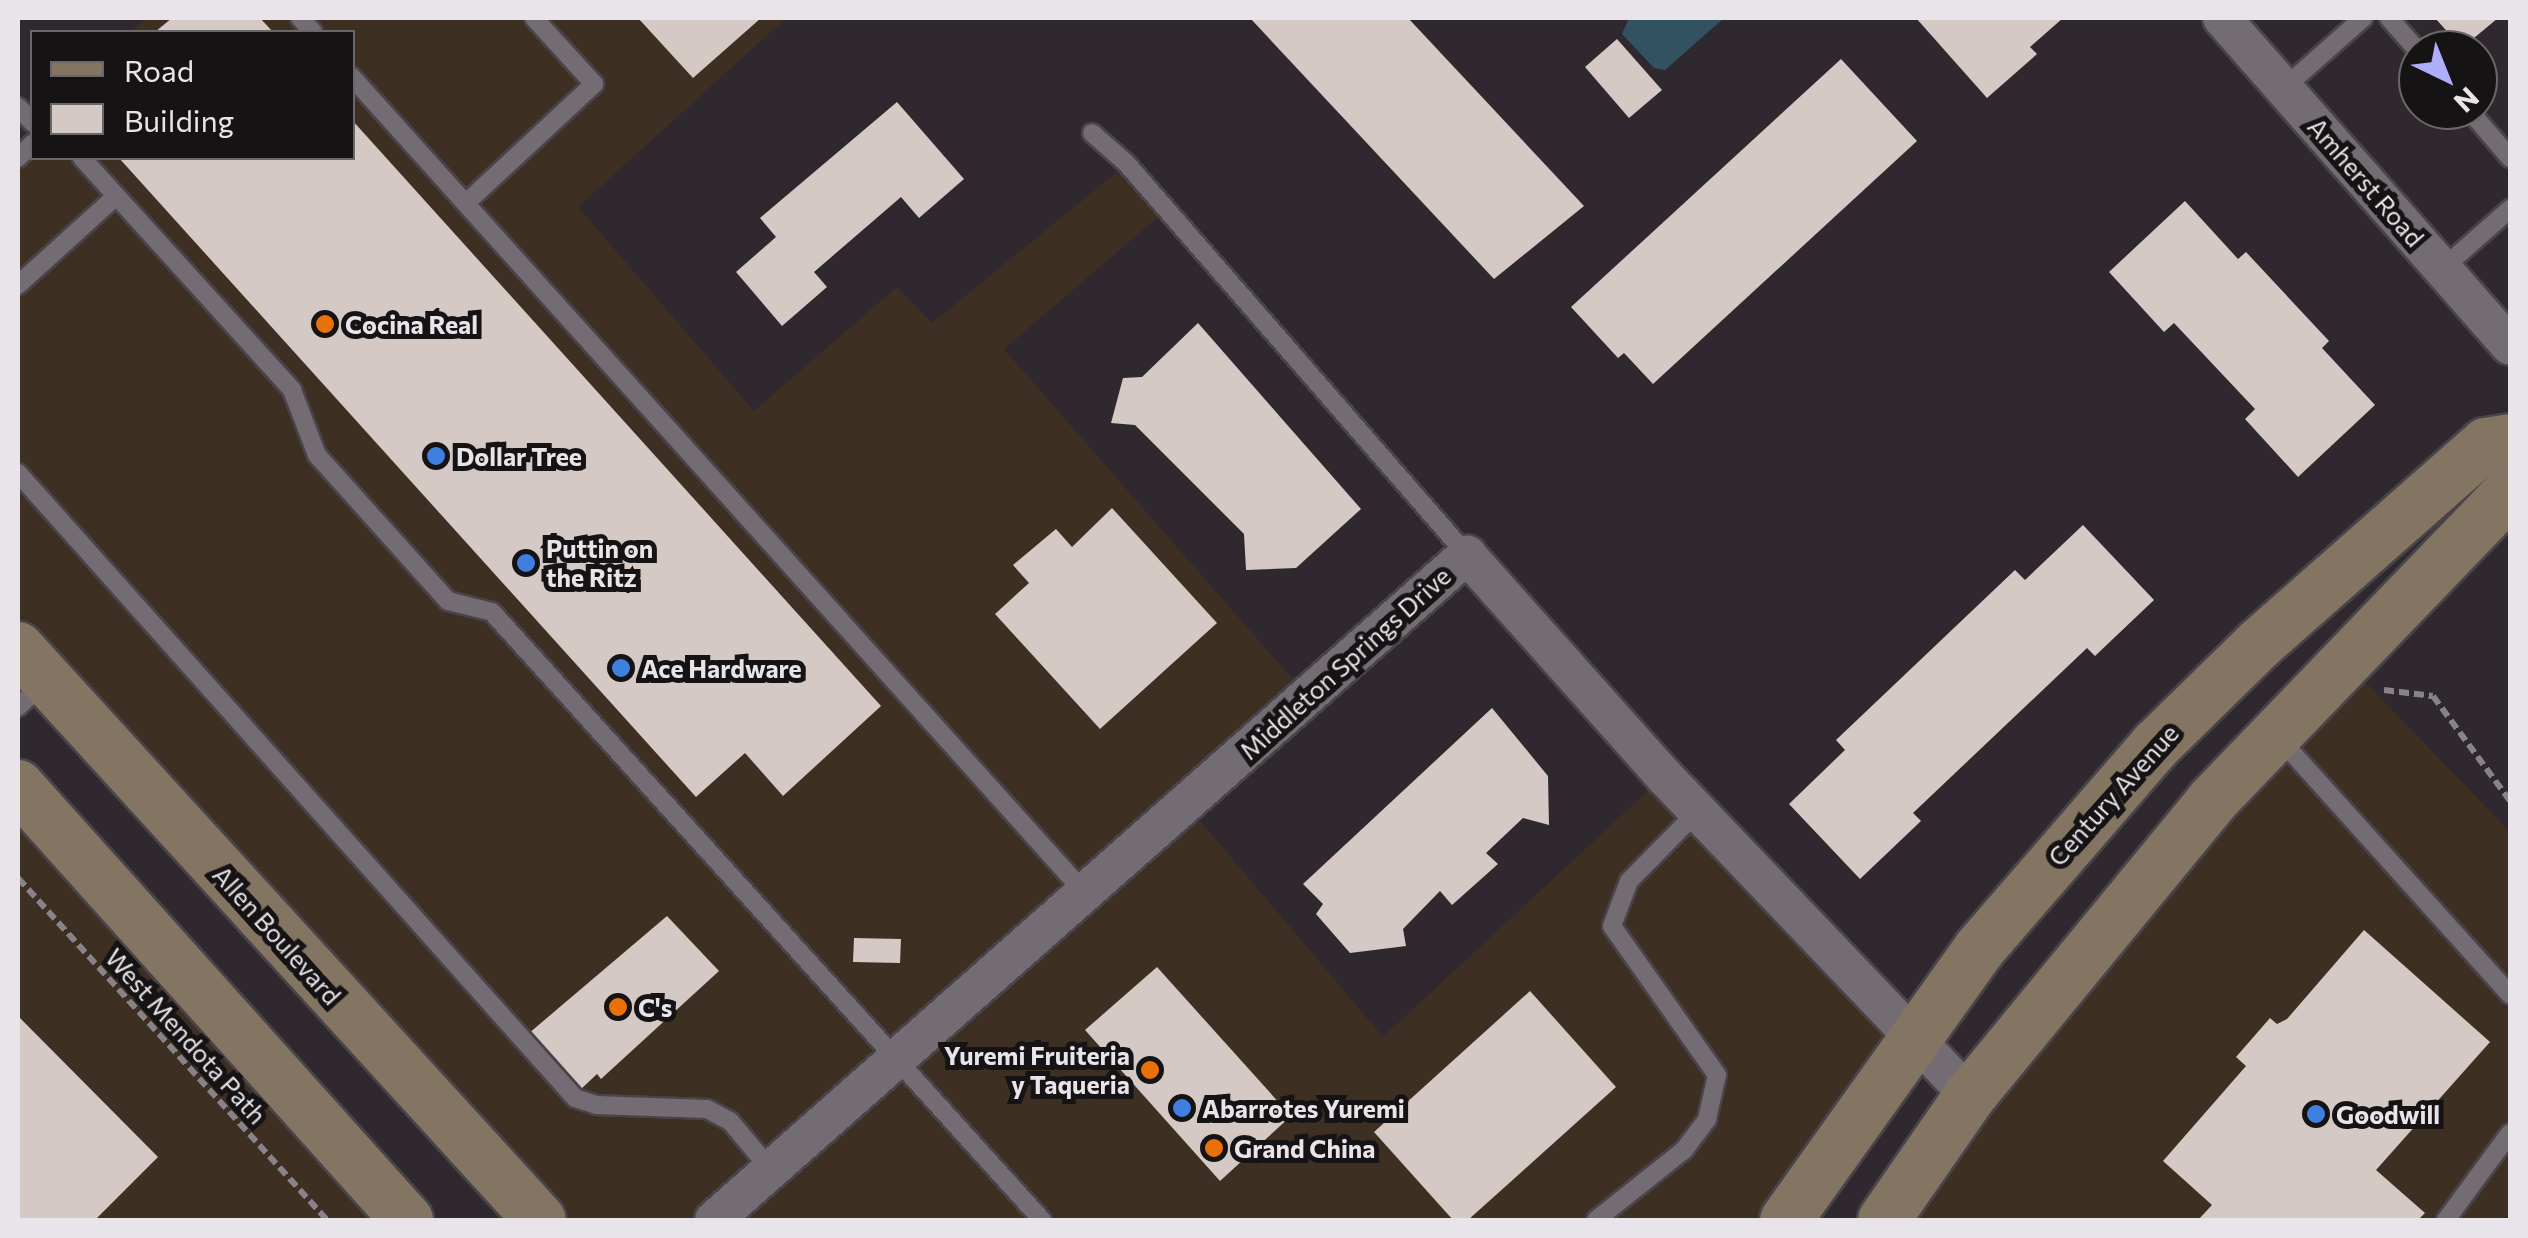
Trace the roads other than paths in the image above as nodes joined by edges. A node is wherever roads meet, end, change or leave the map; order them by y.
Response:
1 (534, 18) edge
2 (2222, 18) edge
3 (2363, 18) edge
4 (355, 79) edge
5 (2284, 88) junction
6 (2486, 130) edge
7 (1092, 133) dead end
8 (2510, 158) edge
9 (84, 160) edge
10 (116, 196) junction
11 (466, 203) junction
12 (2510, 210) edge
13 (2442, 269) junction
14 (18, 285) edge
15 (2510, 346) edge
16 (2510, 440) edge
17 (18, 473) edge
18 (2510, 491) edge
19 (1467, 555) junction
20 (27, 678) edge
21 (2274, 733) junction
22 (18, 786) edge
23 (1698, 811) junction
24 (1085, 893) junction
25 (2510, 995) edge
26 (1912, 1037) junction
27 (895, 1058) junction
28 (1970, 1096) junction
29 (2510, 1133) edge
30 (770, 1169) junction
31 (407, 1220) edge
32 (540, 1220) edge
33 (714, 1220) edge
34 (1042, 1220) edge
35 (1596, 1220) edge
36 (1786, 1220) edge
37 (1884, 1220) edge
38 (2446, 1220) edge

1 - 11 lane
2 - 5 street, Amherst Road
3 - 5 lane
4 - 11 lane
5 - 13 street, Amherst Road
6 - 8 lane
7 - 19 lane
9 - 10 lane
10 - 14 lane
10 - 27 lane
11 - 24 lane
12 - 13 lane
13 - 15 street, Amherst Road
16 - 26 main road, Century Avenue
17 - 30 lane
18 - 21 main road
19 - 23 street, Middleton Springs Drive
19 - 24 street, Middleton Springs Drive
20 - 32 main road, Allen Boulevard
21 - 25 lane
21 - 28 main road
22 - 31 main road
23 - 26 street, Middleton Springs Drive
23 - 35 lane
24 - 27 street, Middleton Springs Drive
26 - 28 street, Middleton Springs Drive
26 - 36 main road, Century Avenue
27 - 30 street, Middleton Springs Drive
27 - 34 lane
28 - 37 main road
29 - 38 lane
30 - 33 street, Middleton Springs Drive

